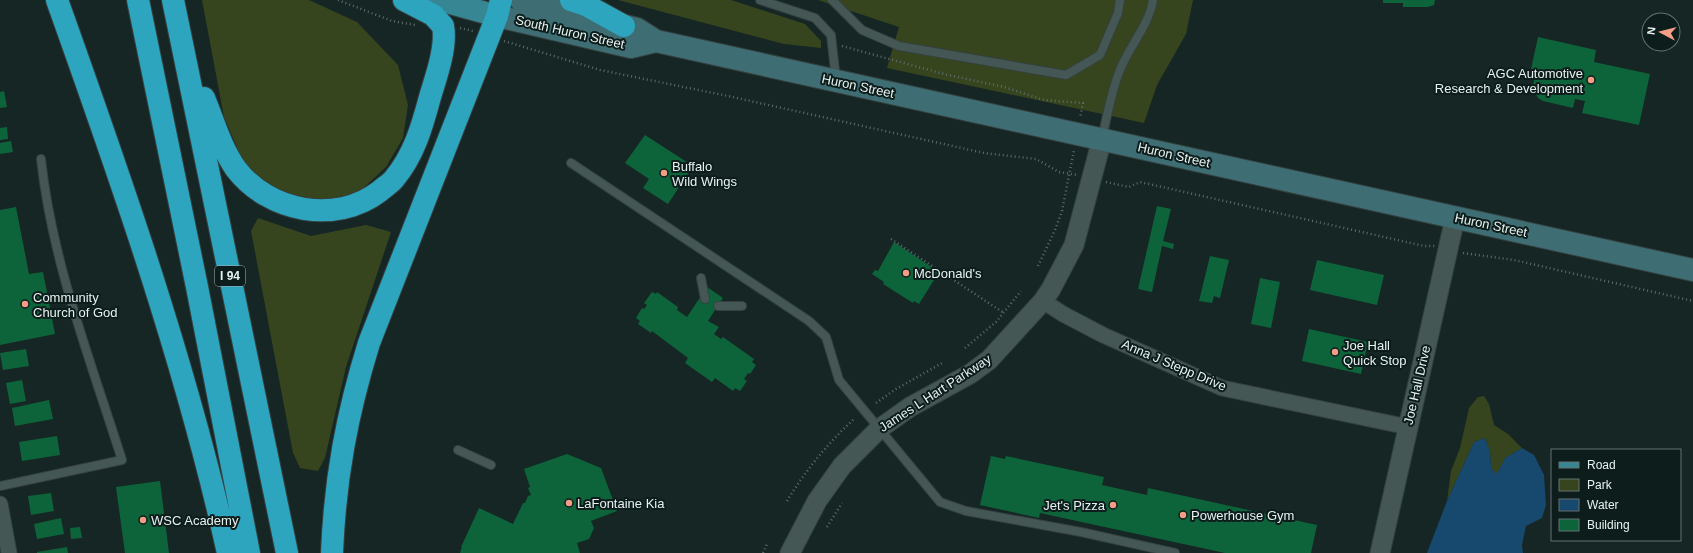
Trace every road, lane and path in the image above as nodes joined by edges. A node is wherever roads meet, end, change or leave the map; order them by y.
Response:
1 (57, 0) edge
2 (138, 0) edge
3 (173, 0) edge
4 (338, 0) edge
5 (404, 0) edge
6 (439, 0) edge
7 (521, 0) edge
8 (571, 0) edge
9 (760, 0) edge
10 (832, 0) edge
11 (1120, 0) edge
12 (1153, 0) edge
13 (499, 8) edge
14 (418, 25) dead end
15 (624, 26) junction
16 (458, 27) dead end
17 (476, 32) dead end
18 (504, 40) dead end
19 (656, 42) junction
20 (832, 43) junction
21 (185, 56) junction
22 (836, 81) junction
23 (1082, 107) dead end
24 (1102, 139) junction
25 (41, 159) dead end
26 (571, 163) dead end
27 (1070, 164) dead end
28 (1070, 174) junction
29 (1074, 174) dead end
30 (1109, 183) dead end
31 (1455, 218) junction
32 (891, 239) dead end
33 (1432, 246) dead end
34 (1463, 253) dead end
35 (1038, 266) dead end
36 (1693, 270) edge
37 (701, 278) dead end
38 (1021, 291) dead end
39 (705, 299) dead end
40 (1043, 301) junction
41 (1693, 301) edge
42 (718, 306) dead end
43 (742, 306) dead end
44 (1004, 313) junction
45 (965, 348) dead end
46 (944, 362) dead end
47 (876, 403) dead end
48 (854, 419) dead end
49 (1408, 427) junction
50 (879, 429) junction
51 (458, 450) dead end
52 (491, 465) dead end
53 (0, 486) edge
54 (787, 502) dead end
55 (842, 502) dead end
56 (0, 504) edge
57 (827, 527) dead end
58 (767, 544) dead end
59 (9, 553) edge
60 (228, 553) edge
61 (249, 553) edge
62 (287, 553) edge
63 (332, 553) edge
64 (763, 553) edge
65 (790, 553) edge
66 (1175, 553) edge
67 (1380, 553) edge

1 - 60 highway
2 - 61 highway, I 94
3 - 21 highway, I 94
4 - 14 path
5 - 21 highway
6 - 13 main road, South Huron Street
7 - 15 main road, South Huron Street
8 - 15 highway
9 - 20 lane
10 - 11 lane
12 - 24 lane
13 - 19 main road, South Huron Street
13 - 63 highway
15 - 19 main road, South Huron Street
16 - 17 path
18 - 28 path
19 - 22 main road, Huron Street
20 - 22 lane
20 - 23 path
21 - 62 highway, I 94
22 - 24 main road, Huron Street
24 - 31 main road, Huron Street
24 - 40 street, James L Hart Parkway
25 - 53 lane
26 - 50 lane
27 - 28 path
28 - 29 path
28 - 35 path
30 - 33 path
31 - 36 main road, Huron Street
31 - 49 street, Joe Hall Drive
32 - 44 path
34 - 41 path
37 - 39 lane
38 - 44 path
40 - 49 street, Anna J Stepp Drive
40 - 50 street, James L Hart Parkway
42 - 43 lane
44 - 45 path
46 - 47 path
48 - 54 path
49 - 67 street, Joe Hall Drive
50 - 65 street, James L Hart Parkway
50 - 66 lane
51 - 52 lane
55 - 57 path
56 - 59 street
58 - 64 path

